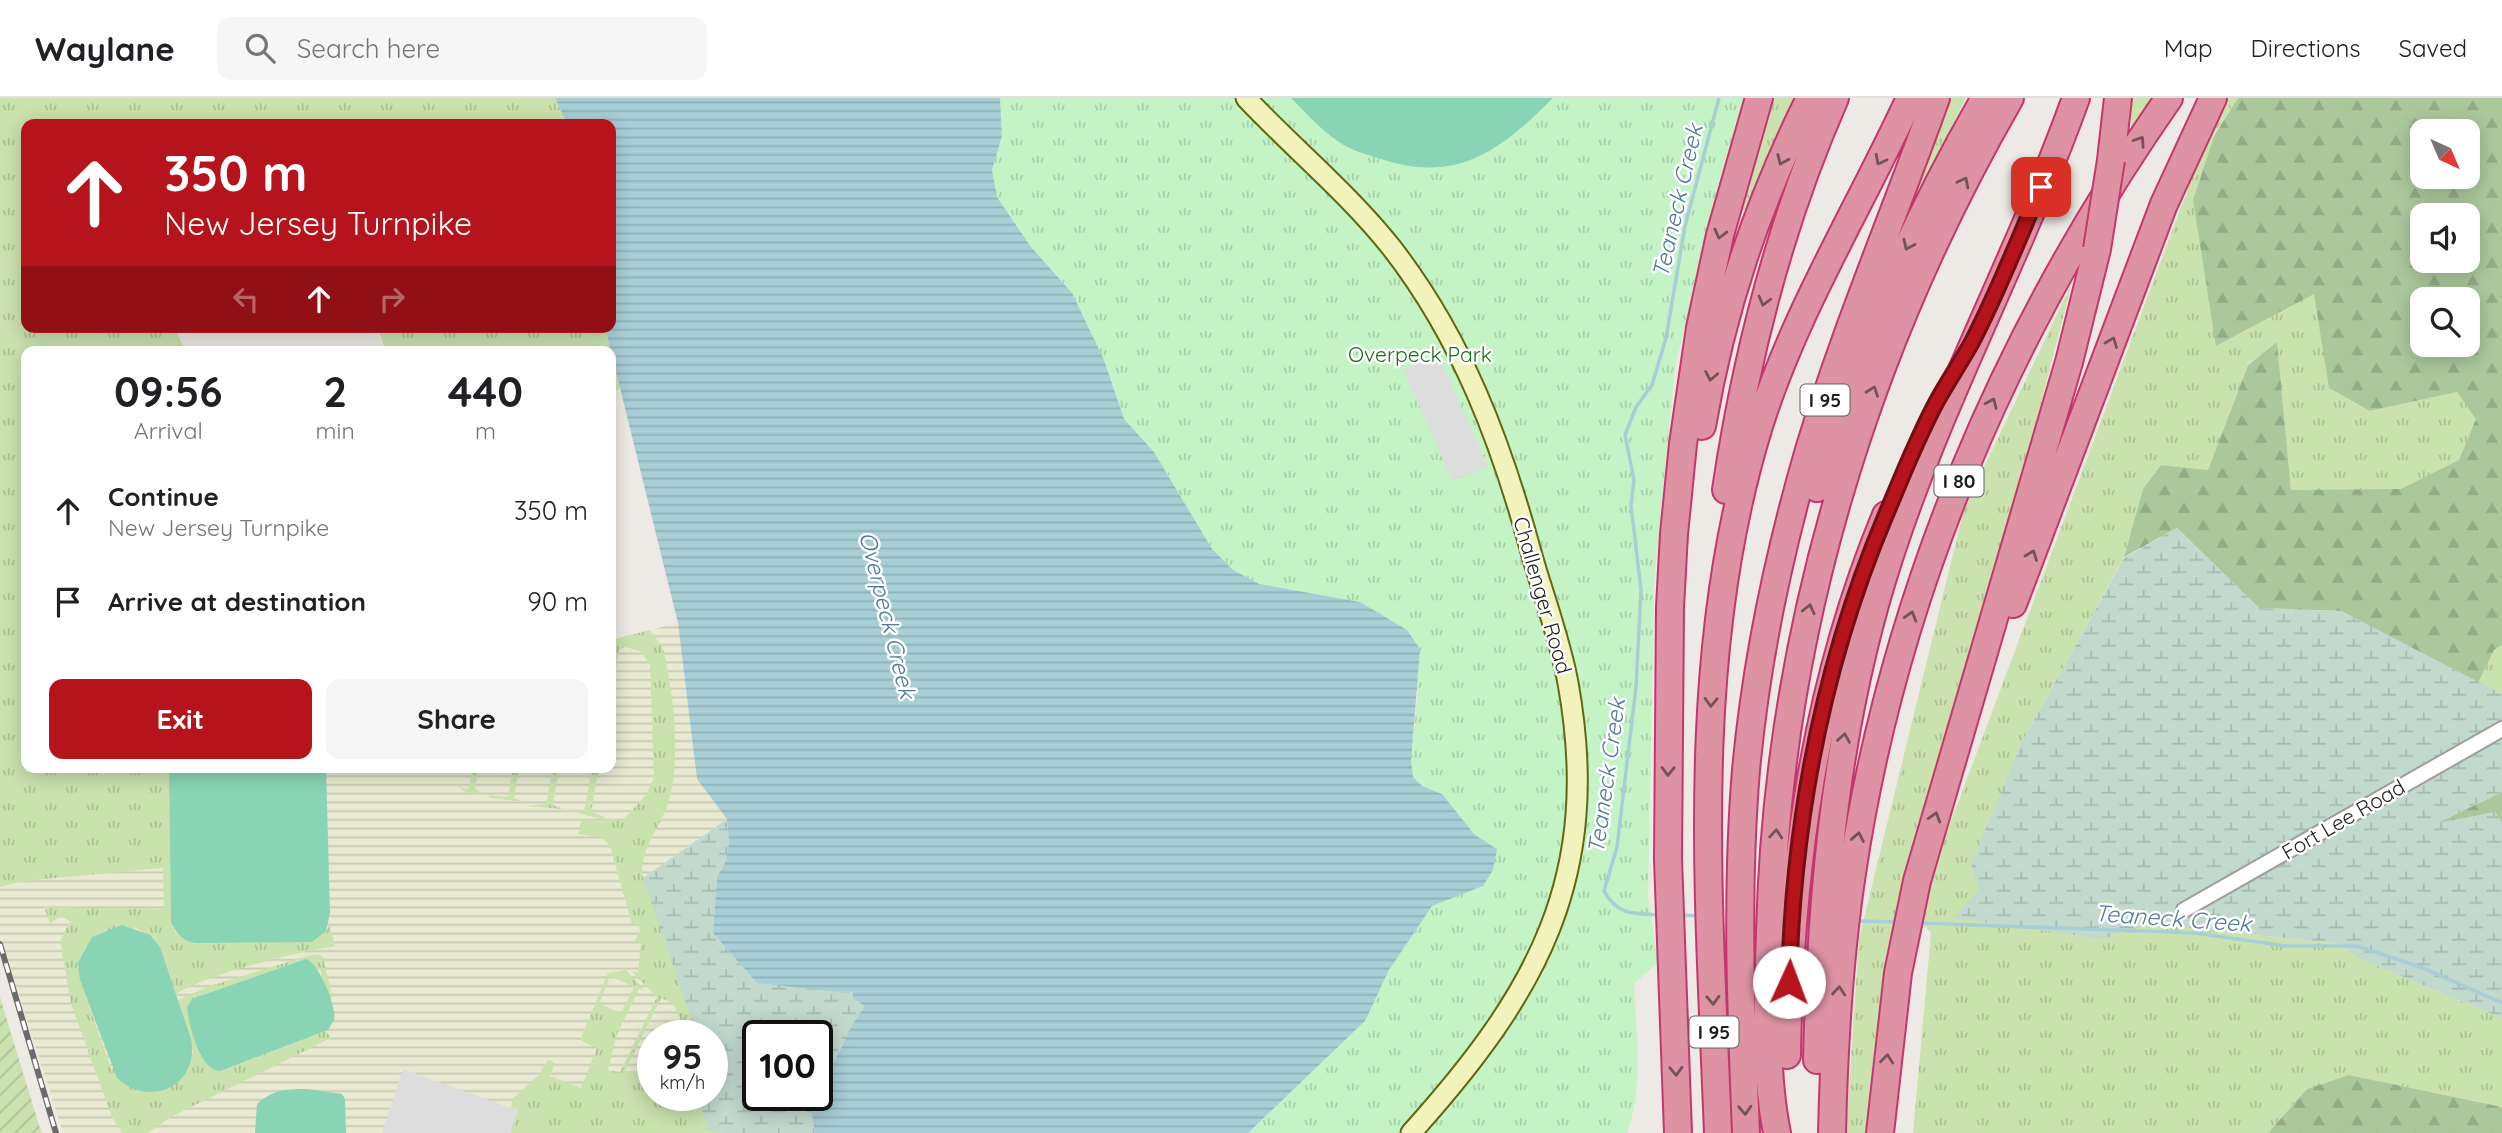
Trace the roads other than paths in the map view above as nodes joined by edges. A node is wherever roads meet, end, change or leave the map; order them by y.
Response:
1 (1246, 98) edge
2 (1759, 98) edge
3 (1810, 98) edge
4 (1835, 98) edge
5 (1910, 98) edge
6 (1936, 98) edge
7 (1985, 98) edge
8 (2010, 98) edge
9 (2076, 98) edge
10 (2118, 98) edge
11 (2169, 98) edge
12 (2213, 98) edge
13 (1972, 341) junction
14 (1716, 634) junction
15 (1671, 678) junction
16 (1753, 713) junction
17 (2502, 729) edge
18 (1961, 732) junction
19 (1782, 902) junction
20 (1836, 904) junction
21 (2184, 910) dead end
22 (1780, 933) junction
23 (1833, 935) junction
24 (1678, 1120) edge
25 (1880, 1131) edge
26 (1411, 1133) edge
27 (1668, 1133) edge
28 (1718, 1133) edge
29 (1746, 1133) edge
30 (1777, 1133) edge
31 (1788, 1133) edge
32 (1816, 1133) edge
33 (1832, 1133) edge

1 - 26 street, Challenger Road
2 -> 15 highway
3 -> 15 highway
4 -> 14 highway
5 -> 14 highway, I 95
6 - 16 highway, I 95
7 -> 16 highway
19 -> 8 highway
9 - 13 highway
10 - 18 highway, bridge
20 -> 11 highway, I 80
18 -> 12 highway
13 - 19 highway
20 -> 13 highway
14 -> 28 highway, I 95
15 -> 24 highway
16 -> 29 highway, I 95
17 - 21 street, Fort Lee Road
25 -> 18 highway
19 - 22 highway
20 - 23 highway
22 - 30 highway
22 - 31 highway
23 - 32 highway
33 -> 23 highway
24 - 27 highway

